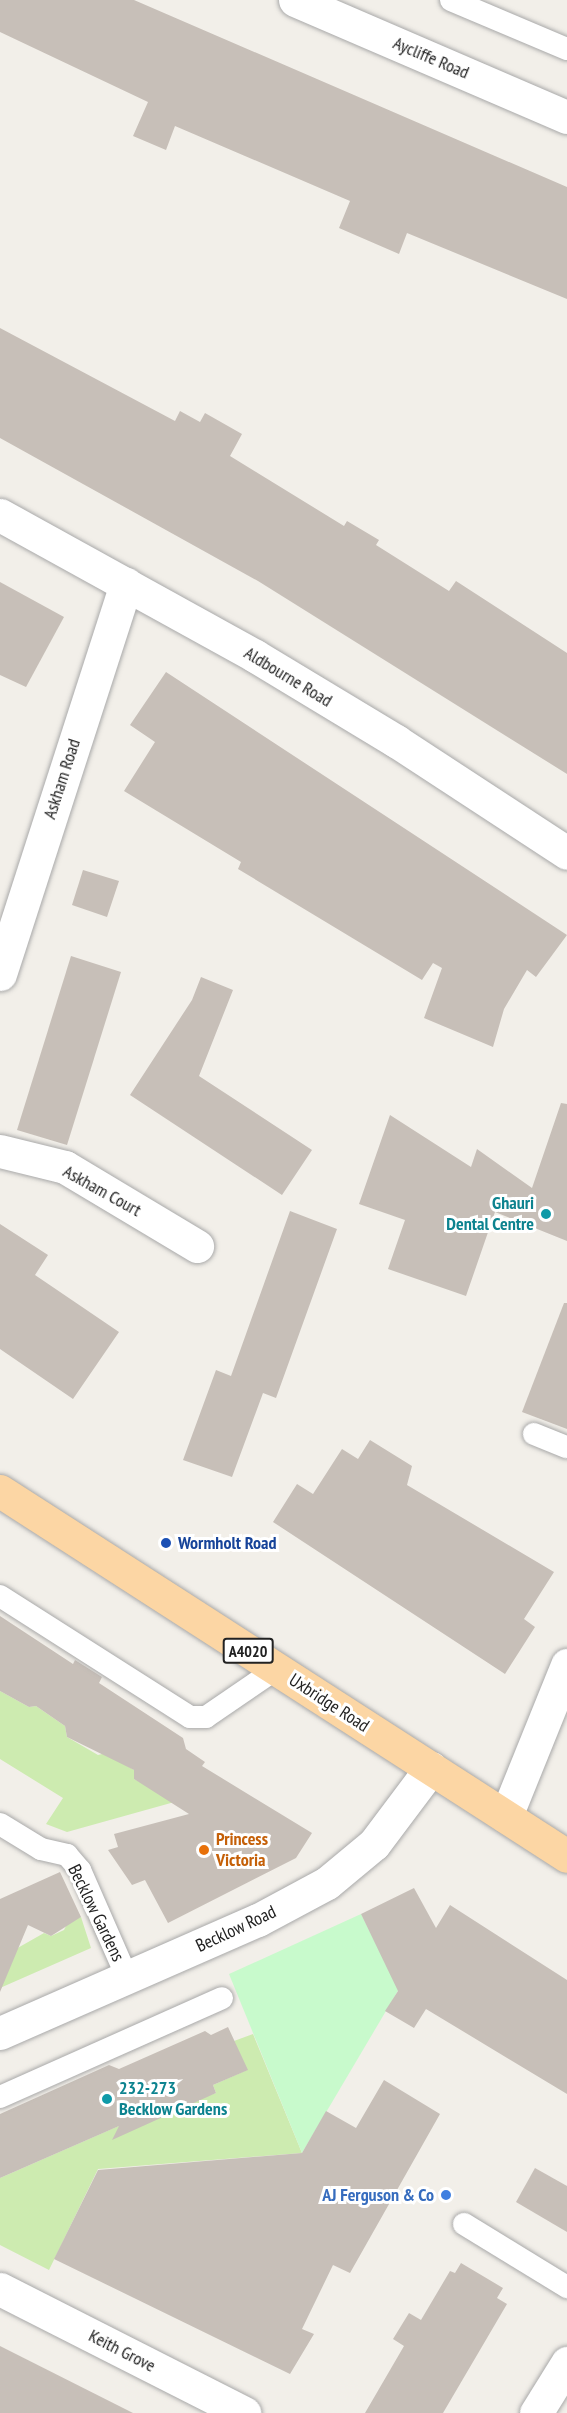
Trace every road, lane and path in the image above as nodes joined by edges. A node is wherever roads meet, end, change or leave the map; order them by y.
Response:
1 (295, 0) edge
2 (451, 0) edge
3 (567, 49) edge
4 (567, 117) edge
5 (0, 515) edge
6 (126, 584) junction
7 (567, 853) edge
8 (6, 927) edge
9 (0, 974) edge
10 (0, 1151) edge
11 (197, 1246) dead end
12 (534, 1434) dead end
13 (567, 1447) edge
14 (0, 1491) edge
15 (0, 1596) edge
16 (567, 1665) edge
17 (276, 1669) junction
18 (431, 1768) junction
19 (506, 1816) junction
20 (0, 1824) edge
21 (567, 1856) edge
22 (126, 1975) junction
23 (222, 1998) dead end
24 (0, 2033) edge
25 (0, 2097) edge
26 (464, 2224) dead end
27 (567, 2287) edge
28 (0, 2289) edge
29 (567, 2363) edge
30 (244, 2413) edge
31 (536, 2413) edge

1 - 4 street, Aycliffe Road
2 - 3 lane
5 - 6 street, Aldbourne Road
6 - 7 street, Aldbourne Road
6 - 8 street, Askham Road
8 - 9 street, Askham Road
10 - 11 street, Askham Court
12 - 13 lane
14 - 17 main road, Uxbridge Road / A4020
15 - 17 lane
16 - 19 street
17 - 18 main road, Uxbridge Road / A4020
18 - 19 main road, Uxbridge Road / A4020
18 - 22 street, Becklow Road
19 - 21 main road, Uxbridge Road / A4020
20 - 22 lane, Becklow Gardens
22 - 24 street, Becklow Road
23 - 25 lane
26 - 27 lane
28 - 30 street, Keith Grove
29 - 31 street

